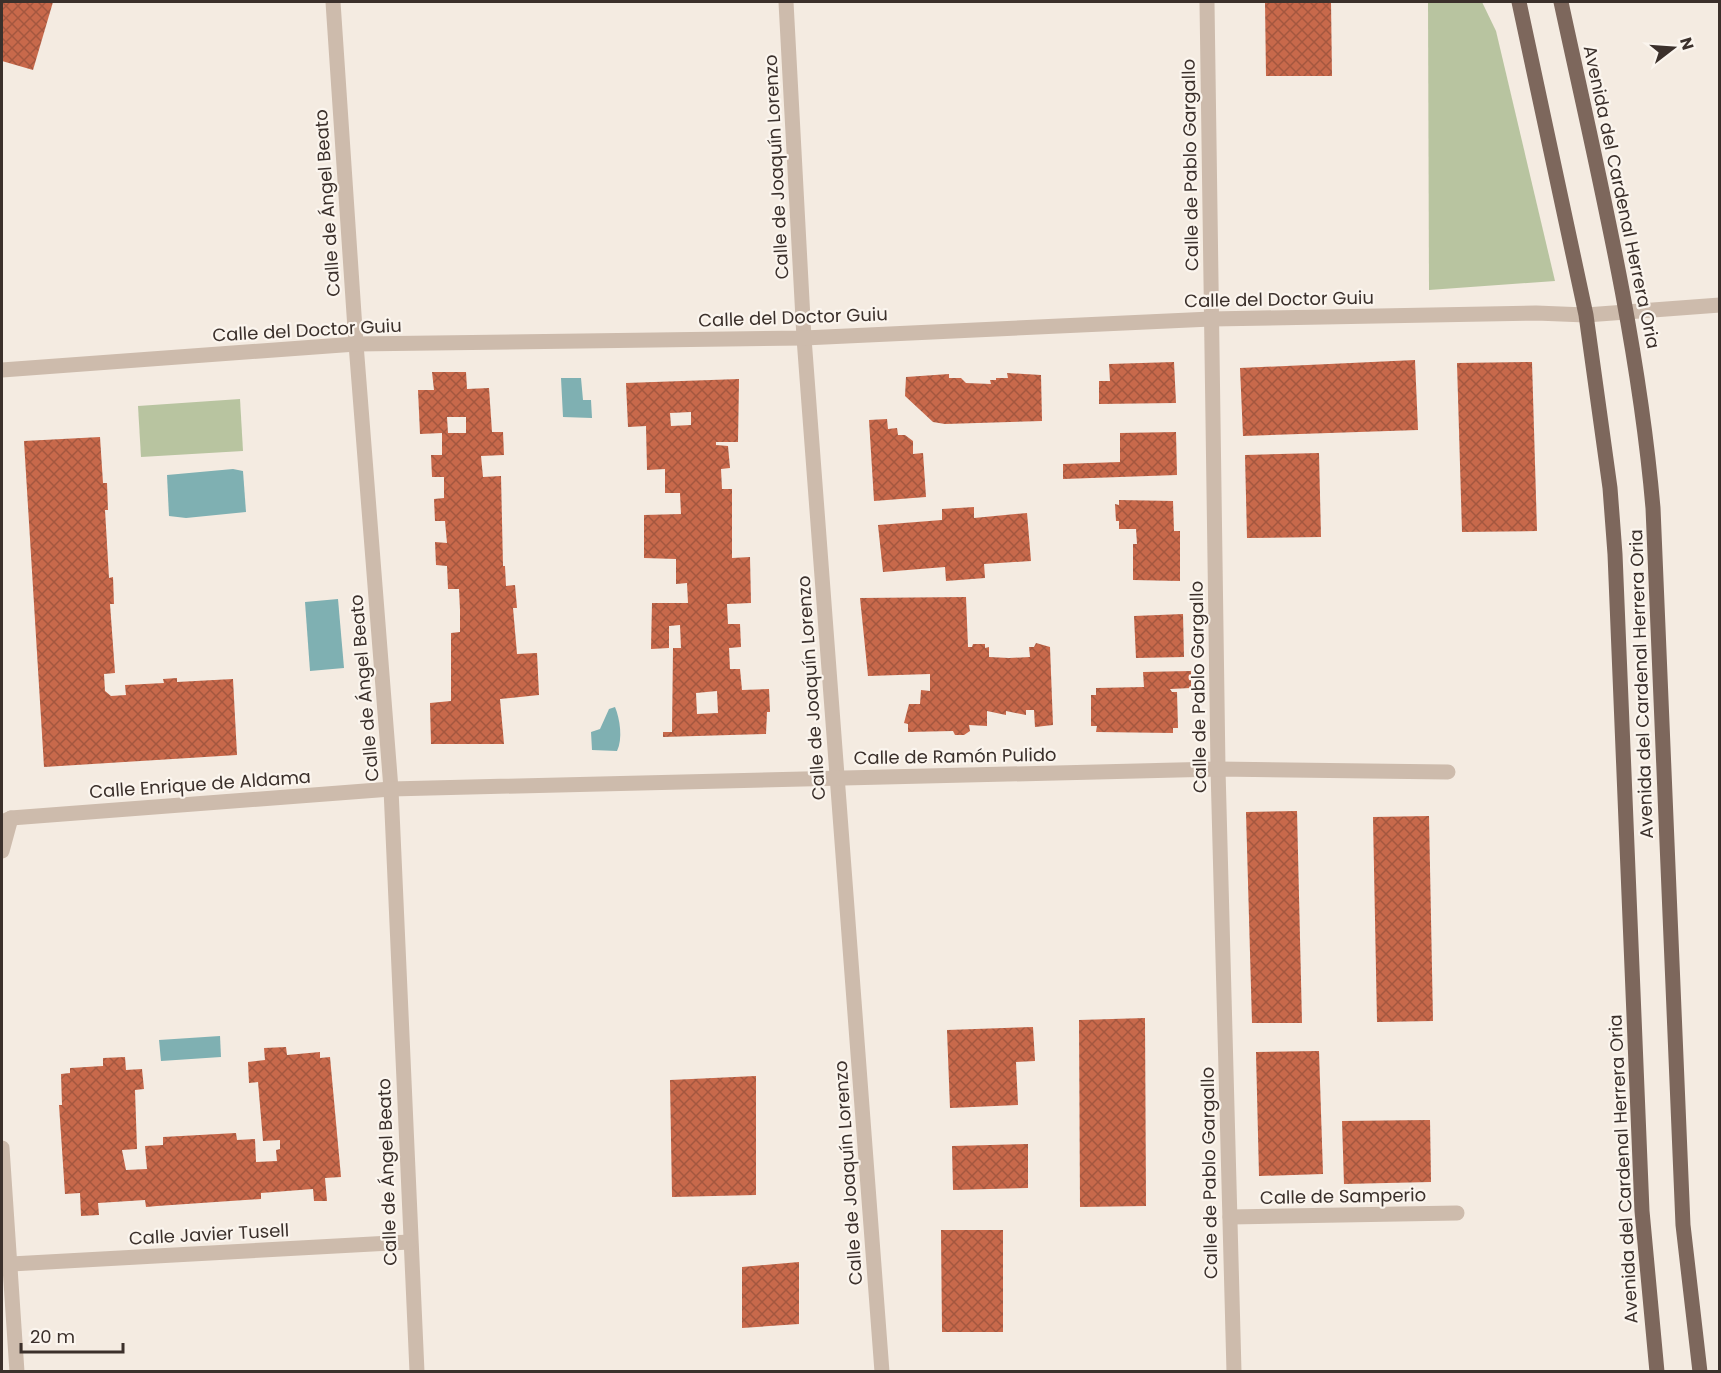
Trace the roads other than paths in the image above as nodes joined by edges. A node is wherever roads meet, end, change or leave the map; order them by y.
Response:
1 (333, 2) edge
2 (786, 2) edge
3 (1207, 2) edge
4 (1519, 2) edge
5 (1561, 2) edge
6 (1719, 305) edge
7 (1627, 313) junction
8 (1586, 315) junction
9 (1211, 319) junction
10 (804, 338) junction
11 (356, 344) junction
12 (2, 370) edge
13 (1218, 770) junction
14 (1448, 772) dead end
15 (837, 778) junction
16 (391, 789) junction
17 (5, 817) edge
18 (2, 851) edge
19 (2, 1148) edge
20 (1457, 1213) dead end
21 (1230, 1217) junction
22 (410, 1242) junction
23 (11, 1264) junction
24 (17, 1371) edge
25 (417, 1371) edge
26 (882, 1371) edge
27 (1233, 1371) edge
28 (1657, 1371) edge
29 (1700, 1371) edge

1 - 11 street, Calle de Ángel Beato
2 - 10 street, Calle de Joaquín Lorenzo
3 - 9 street, Calle de Pablo Gargallo
4 - 8 main road, Avenida del Cardenal Herrera Oria
5 - 7 main road, Avenida del Cardenal Herrera Oria
6 - 7 street
7 - 8 street, Calle del Doctor Guiu
7 - 29 main road, Avenida del Cardenal Herrera Oria
8 - 9 street, Calle del Doctor Guiu
8 - 28 main road, Avenida del Cardenal Herrera Oria
9 - 10 street, Calle del Doctor Guiu
9 - 13 street, Calle de Pablo Gargallo
10 - 11 street, Calle del Doctor Guiu
10 - 15 street, Calle de Joaquín Lorenzo
11 - 12 street, Calle del Doctor Guiu
11 - 16 street, Calle de Ángel Beato
13 - 14 street, Calle de Ramón Pulido
13 - 15 street, Calle de Ramón Pulido
13 - 21 street, Calle de Pablo Gargallo
15 - 16 street, Calle de Ramón Pulido
15 - 26 street, Calle de Joaquín Lorenzo
16 - 17 street, Calle Enrique de Aldama
16 - 22 street, Calle de Ángel Beato
17 - 18 street
19 - 23 street
20 - 21 street, Calle de Samperio
21 - 27 street, Calle de Pablo Gargallo
22 - 23 street, Calle Javier Tusell
22 - 25 street, Calle de Ángel Beato
23 - 24 street

